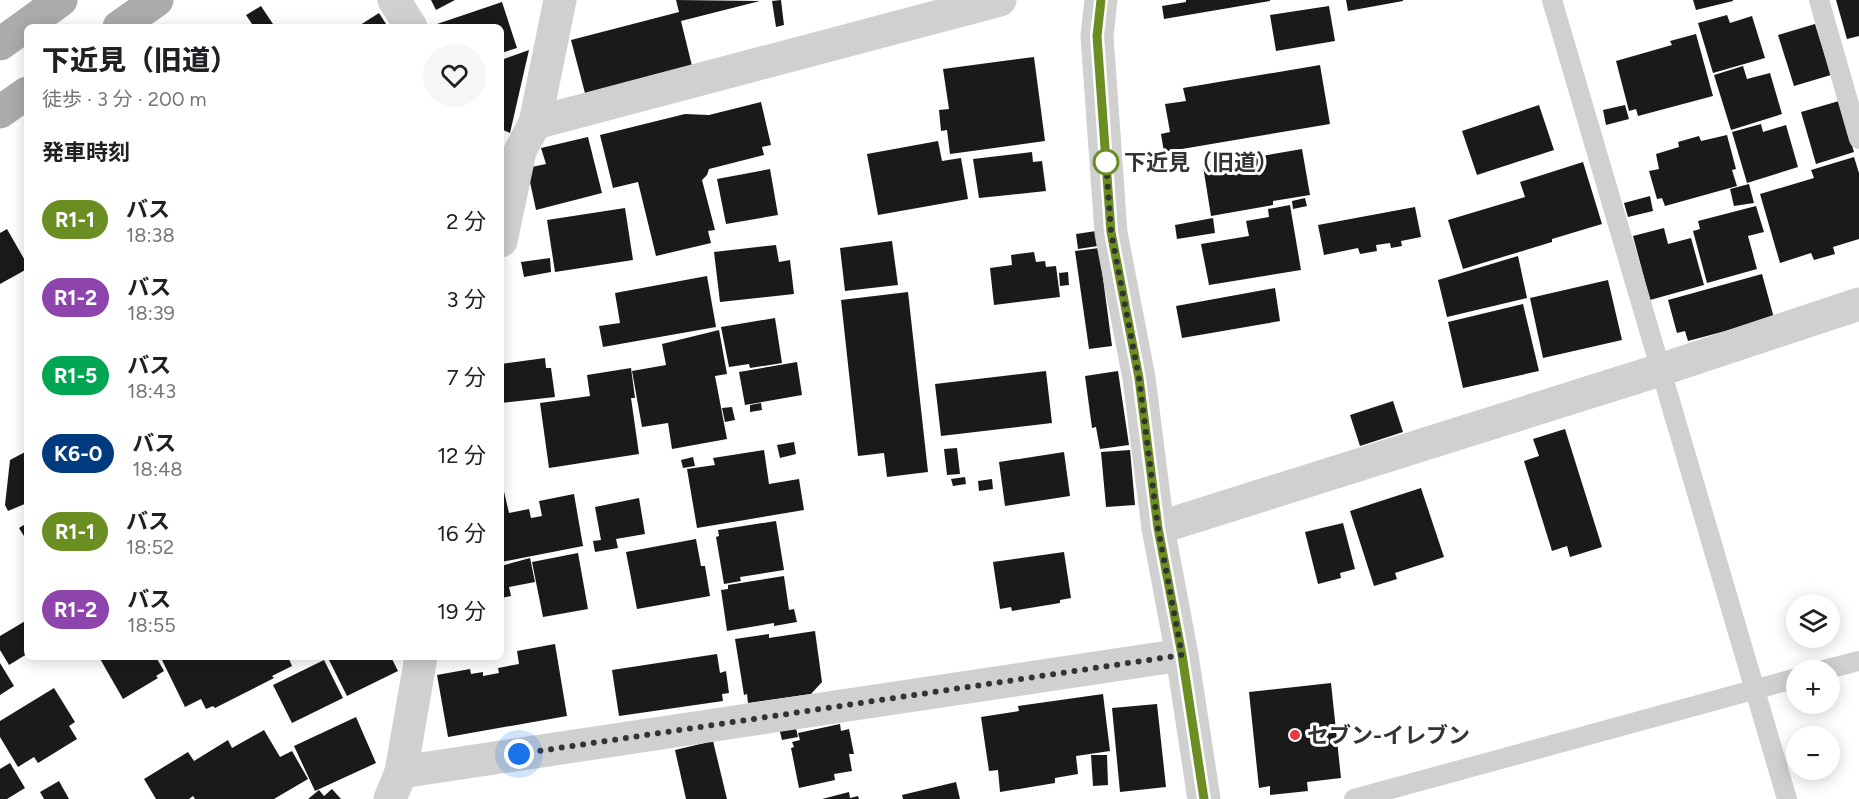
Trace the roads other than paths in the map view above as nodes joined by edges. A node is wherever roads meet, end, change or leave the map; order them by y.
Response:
1 (61, 0) edge
2 (157, 0) edge
3 (394, 0) edge
4 (560, 0) edge
5 (1000, 0) edge
6 (1101, 0) edge
7 (1552, 0) edge
8 (1819, 0) edge
9 (28, 24) edge
10 (123, 24) edge
11 (409, 24) edge
12 (24, 27) edge
13 (0, 44) edge
14 (24, 95) edge
15 (0, 112) edge
16 (519, 138) edge
17 (1859, 139) edge
18 (504, 225) edge
19 (1859, 304) edge
20 (1660, 370) junction
21 (1158, 528) junction
22 (1182, 655) junction
23 (420, 660) edge
24 (1859, 661) edge
25 (1840, 666) edge
26 (1786, 681) edge
27 (1756, 689) junction
28 (396, 786) edge
29 (1204, 799) edge
30 (1354, 799) edge
31 (1787, 799) edge

1 - 9 main road
2 - 10 main road
3 - 11 street
4 - 16 street
5 - 16 street
6 - 21 street
7 - 20 lane
8 - 17 lane
12 - 13 main road
14 - 15 main road
16 - 18 street
19 - 20 street
20 - 21 street
20 - 27 lane
21 - 22 street
22 - 28 street
22 - 29 street
23 - 28 street
24 - 25 lane
26 - 27 lane
27 - 30 lane
27 - 31 lane

